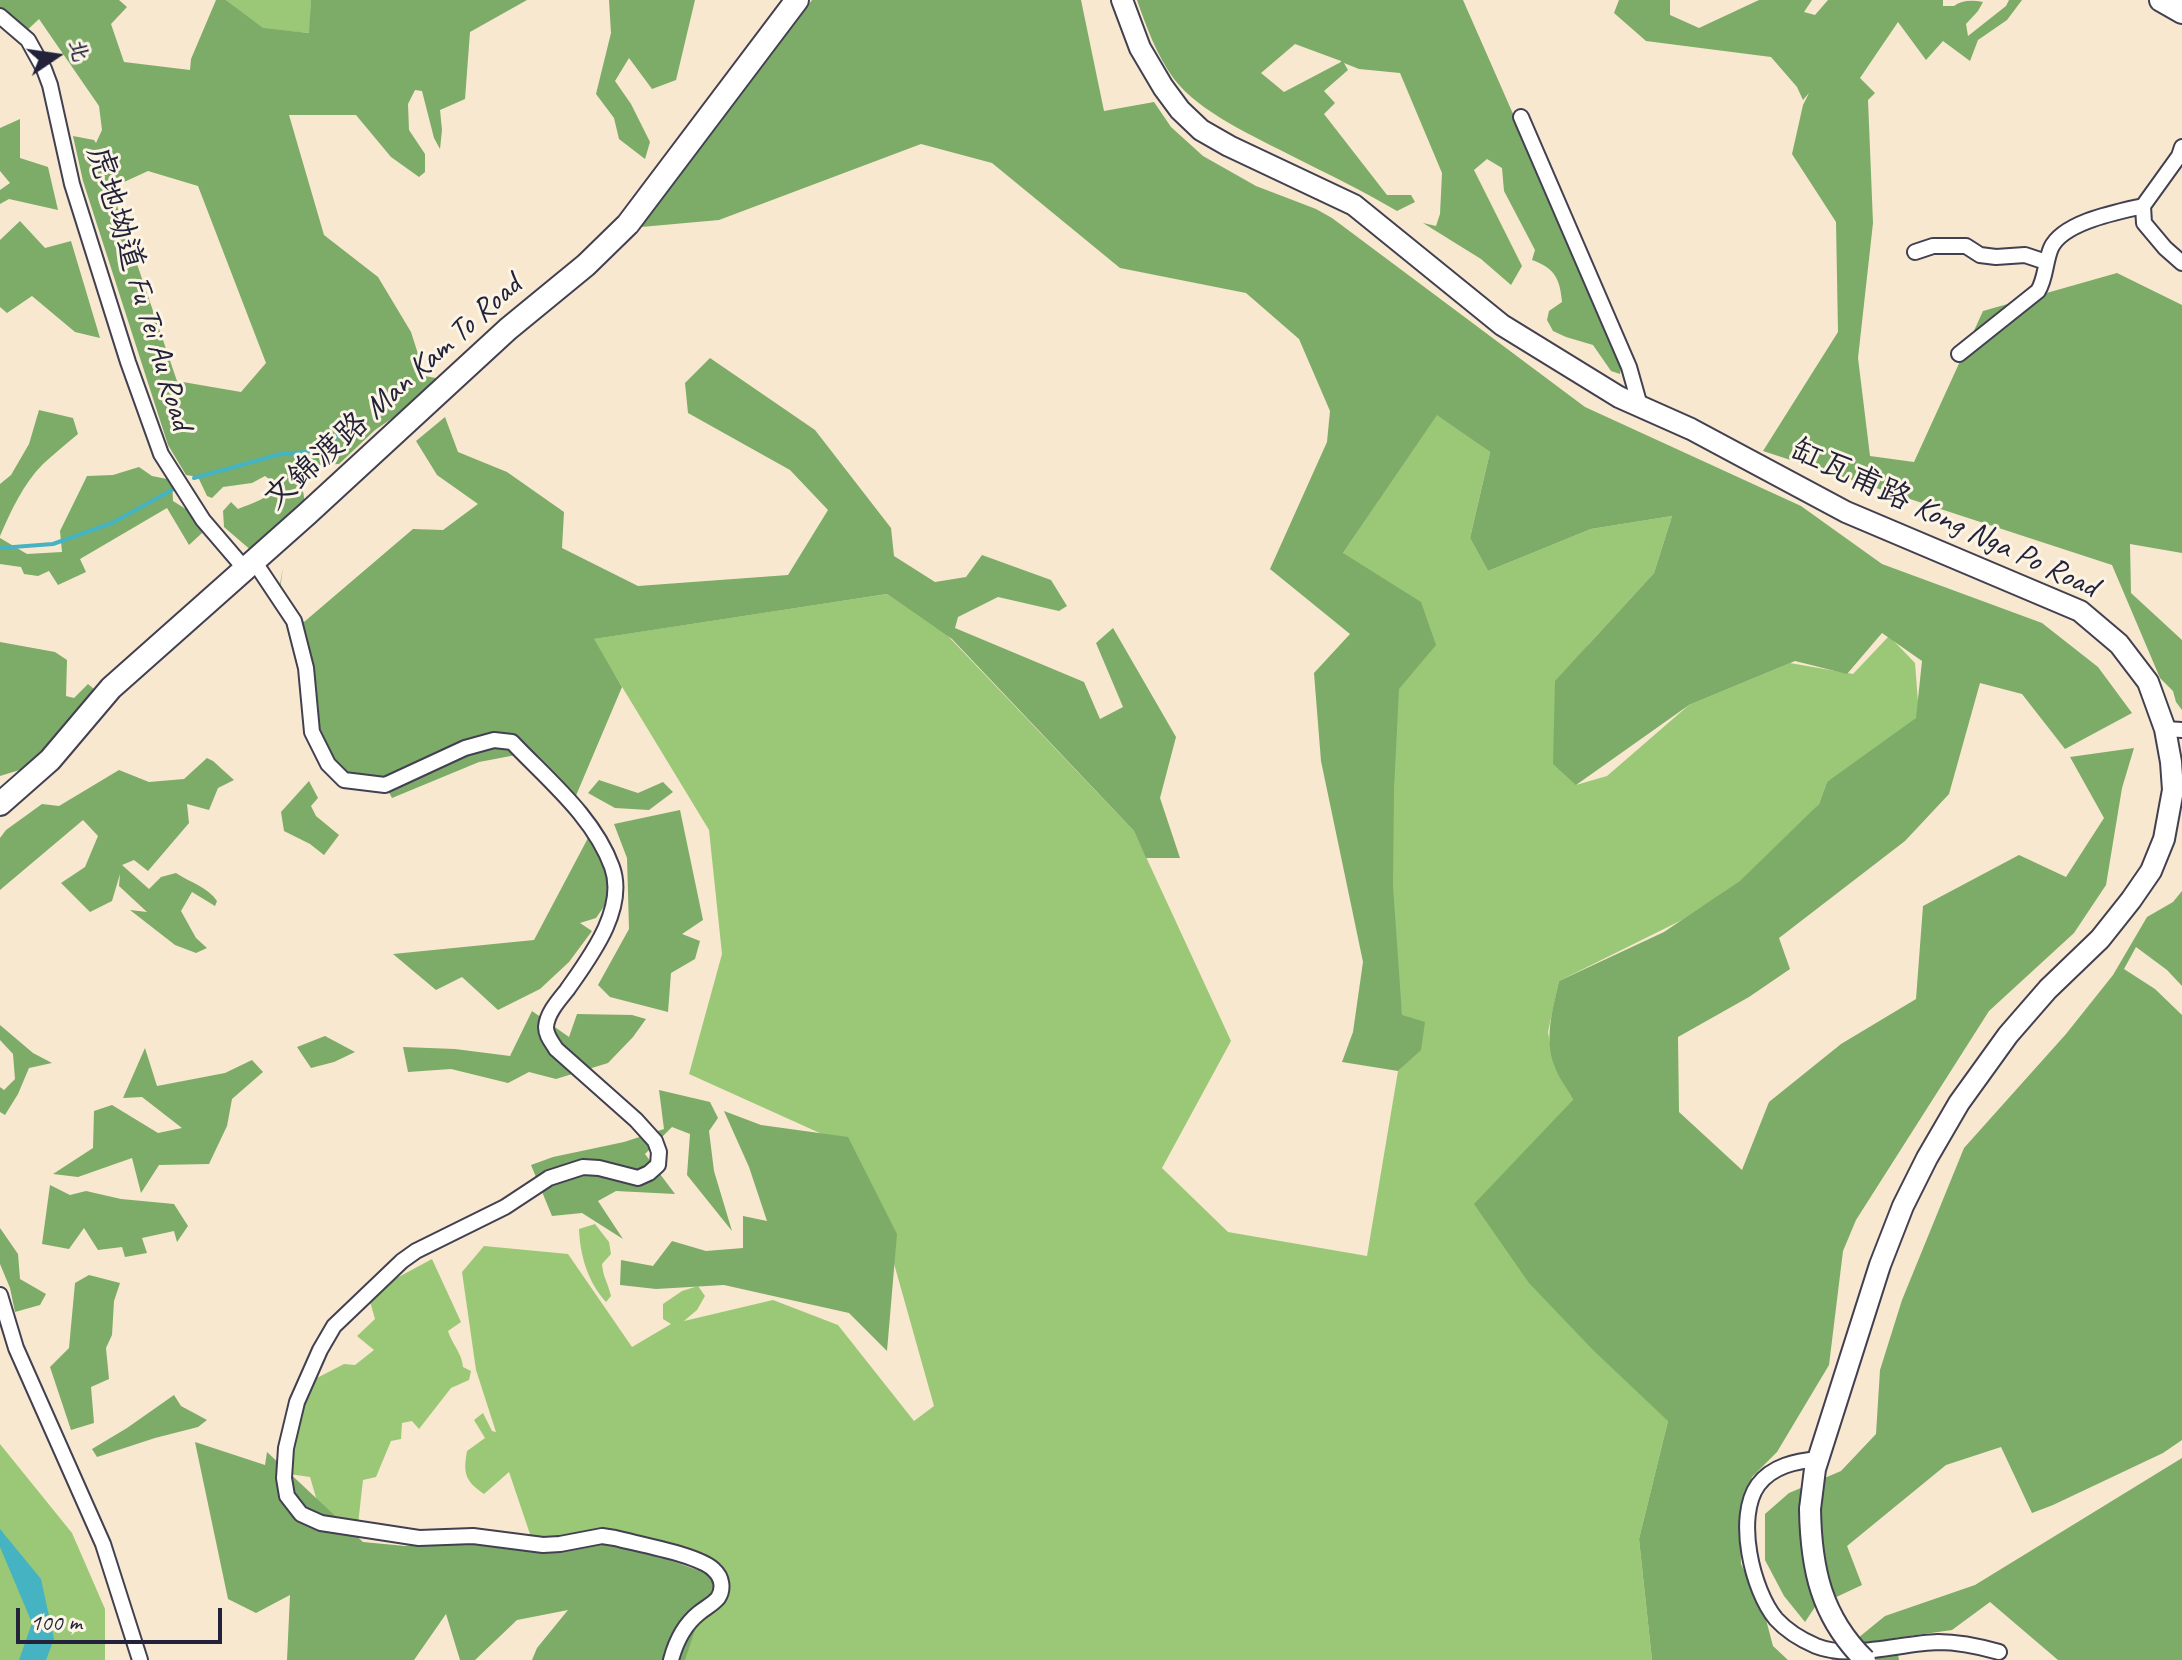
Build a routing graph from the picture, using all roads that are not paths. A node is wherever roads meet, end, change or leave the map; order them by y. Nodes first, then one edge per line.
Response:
1 (797, 0) edge
2 (1122, 0) edge
3 (2161, 0) edge
4 (2182, 12) edge
5 (0, 16) edge
6 (1521, 117) dead end
7 (2182, 147) edge
8 (2143, 206) junction
9 (1915, 252) dead end
10 (2046, 262) junction
11 (2182, 263) edge
12 (1959, 354) dead end
13 (1640, 406) junction
14 (250, 565) junction
15 (2174, 729) edge
16 (0, 804) edge
17 (0, 1295) edge
18 (1818, 1459) junction
19 (1999, 1652) dead end
20 (140, 1660) edge
21 (671, 1660) edge
22 (1865, 1660) edge

1 - 14 main road, 文錦渡路 Man Kam To Road
2 - 13 street, 缸瓦甫路 Kong Nga Po Road
3 - 4 main road
5 - 14 street, 虎地坳道 Fu Tei Au Road
6 - 13 street
7 - 8 street
8 - 10 street
8 - 11 street
9 - 10 street
10 - 12 street
13 - 15 street, 缸瓦甫路 Kong Nga Po Road
14 - 16 main road, 文錦渡路 Man Kam To Road
14 - 21 street, 虎地坳道 Fu Tei Au Road
15 - 18 street, 缸瓦甫路 Kong Nga Po Road
17 - 20 street
18 - 19 street
18 - 22 street, 缸瓦甫路 Kong Nga Po Road, bridge

